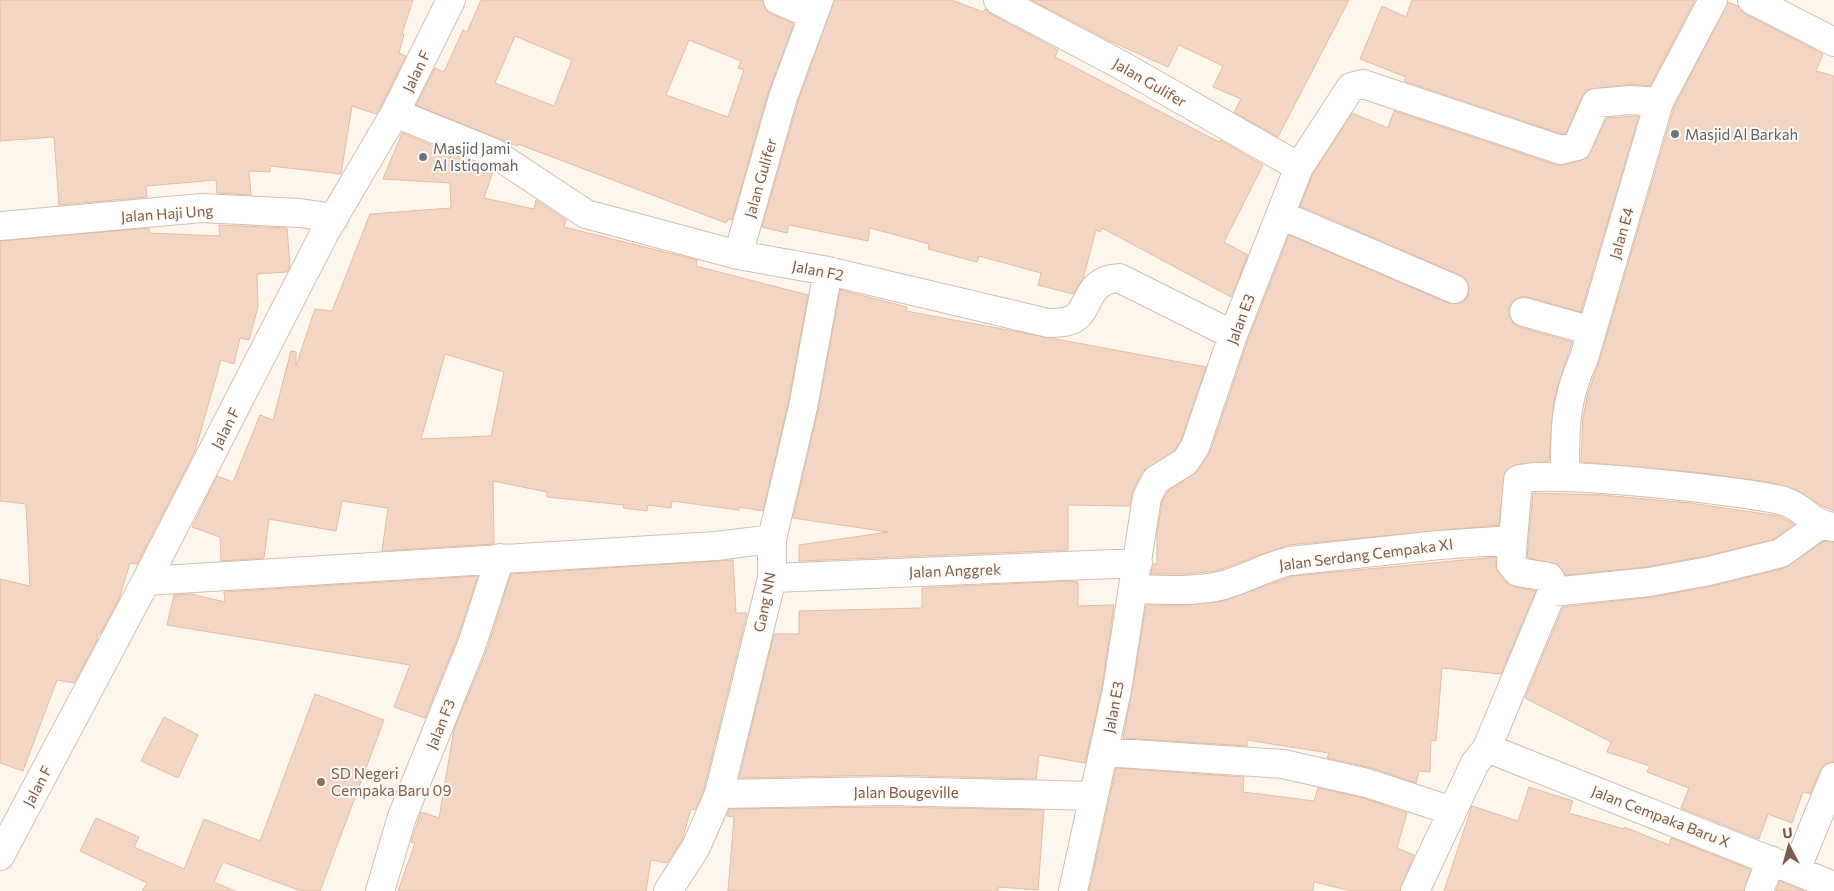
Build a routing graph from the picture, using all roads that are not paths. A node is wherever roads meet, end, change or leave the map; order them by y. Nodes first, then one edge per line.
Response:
1 (451, 0) edge
2 (778, 0) edge
3 (1713, 0) edge
4 (1752, 0) edge
5 (1012, 3) edge
6 (816, 8) edge
7 (1834, 42) edge
8 (1659, 102) junction
9 (396, 112) junction
10 (1299, 167) junction
11 (1280, 215) junction
12 (334, 218) junction
13 (0, 226) edge
14 (738, 256) junction
15 (828, 271) junction
16 (1454, 289) dead end
17 (1524, 312) dead end
18 (1592, 331) junction
19 (1233, 335) junction
20 (1565, 476) junction
21 (1827, 526) edge
22 (772, 539) junction
23 (1513, 540) junction
24 (500, 558) junction
25 (1136, 576) junction
26 (772, 578) junction
27 (146, 582) junction
28 (1552, 592) junction
29 (1487, 748) junction
30 (1104, 752) junction
31 (1834, 777) edge
32 (719, 794) junction
33 (1094, 796) junction
34 (1452, 811) junction
35 (0, 856) edge
36 (1783, 865) junction
37 (1834, 886) edge
38 (380, 891) edge
39 (668, 891) edge
40 (1073, 891) edge
41 (1415, 891) edge
42 (1759, 891) edge

1 - 9 street, Jalan F
2 - 6 street, Jalan Gulifer
3 - 8 street, Jalan E4
4 - 7 street
5 - 10 street, Jalan Gulifer
6 - 14 street, Jalan Gulifer
8 - 10 street, Jalan E3
8 - 18 street, Jalan E4
9 - 12 street, Jalan F
9 - 14 street, Jalan F2
10 - 11 street, Jalan E3
11 - 16 street
11 - 19 street, Jalan E3
12 - 13 street, Jalan Haji Ung
12 - 27 street, Jalan F
14 - 15 street, Jalan F2
15 - 19 street, Jalan F2
15 - 22 street, Gang NN
17 - 18 street
18 - 20 street, Jalan E4
19 - 25 street, Jalan E3
20 - 21 street
20 - 23 street
21 - 28 street
22 - 24 street
22 - 26 street, Gang NN
23 - 25 street, Jalan Serdang Cempaka XI
23 - 28 street
24 - 27 street
24 - 38 street, Jalan F3
25 - 26 street, Jalan Anggrek
25 - 30 street, Jalan E3
26 - 32 street, Gang NN
27 - 35 street, Jalan F
28 - 29 street
29 - 34 street
29 - 36 street, Jalan Cempaka Baru X
30 - 33 street, Jalan E3
30 - 34 street
31 - 36 street
32 - 33 street, Jalan Bougeville
32 - 39 street, Gang NN
33 - 40 street, Jalan E3
34 - 41 street
36 - 37 street, Jalan Cempaka Baru X
36 - 42 street

